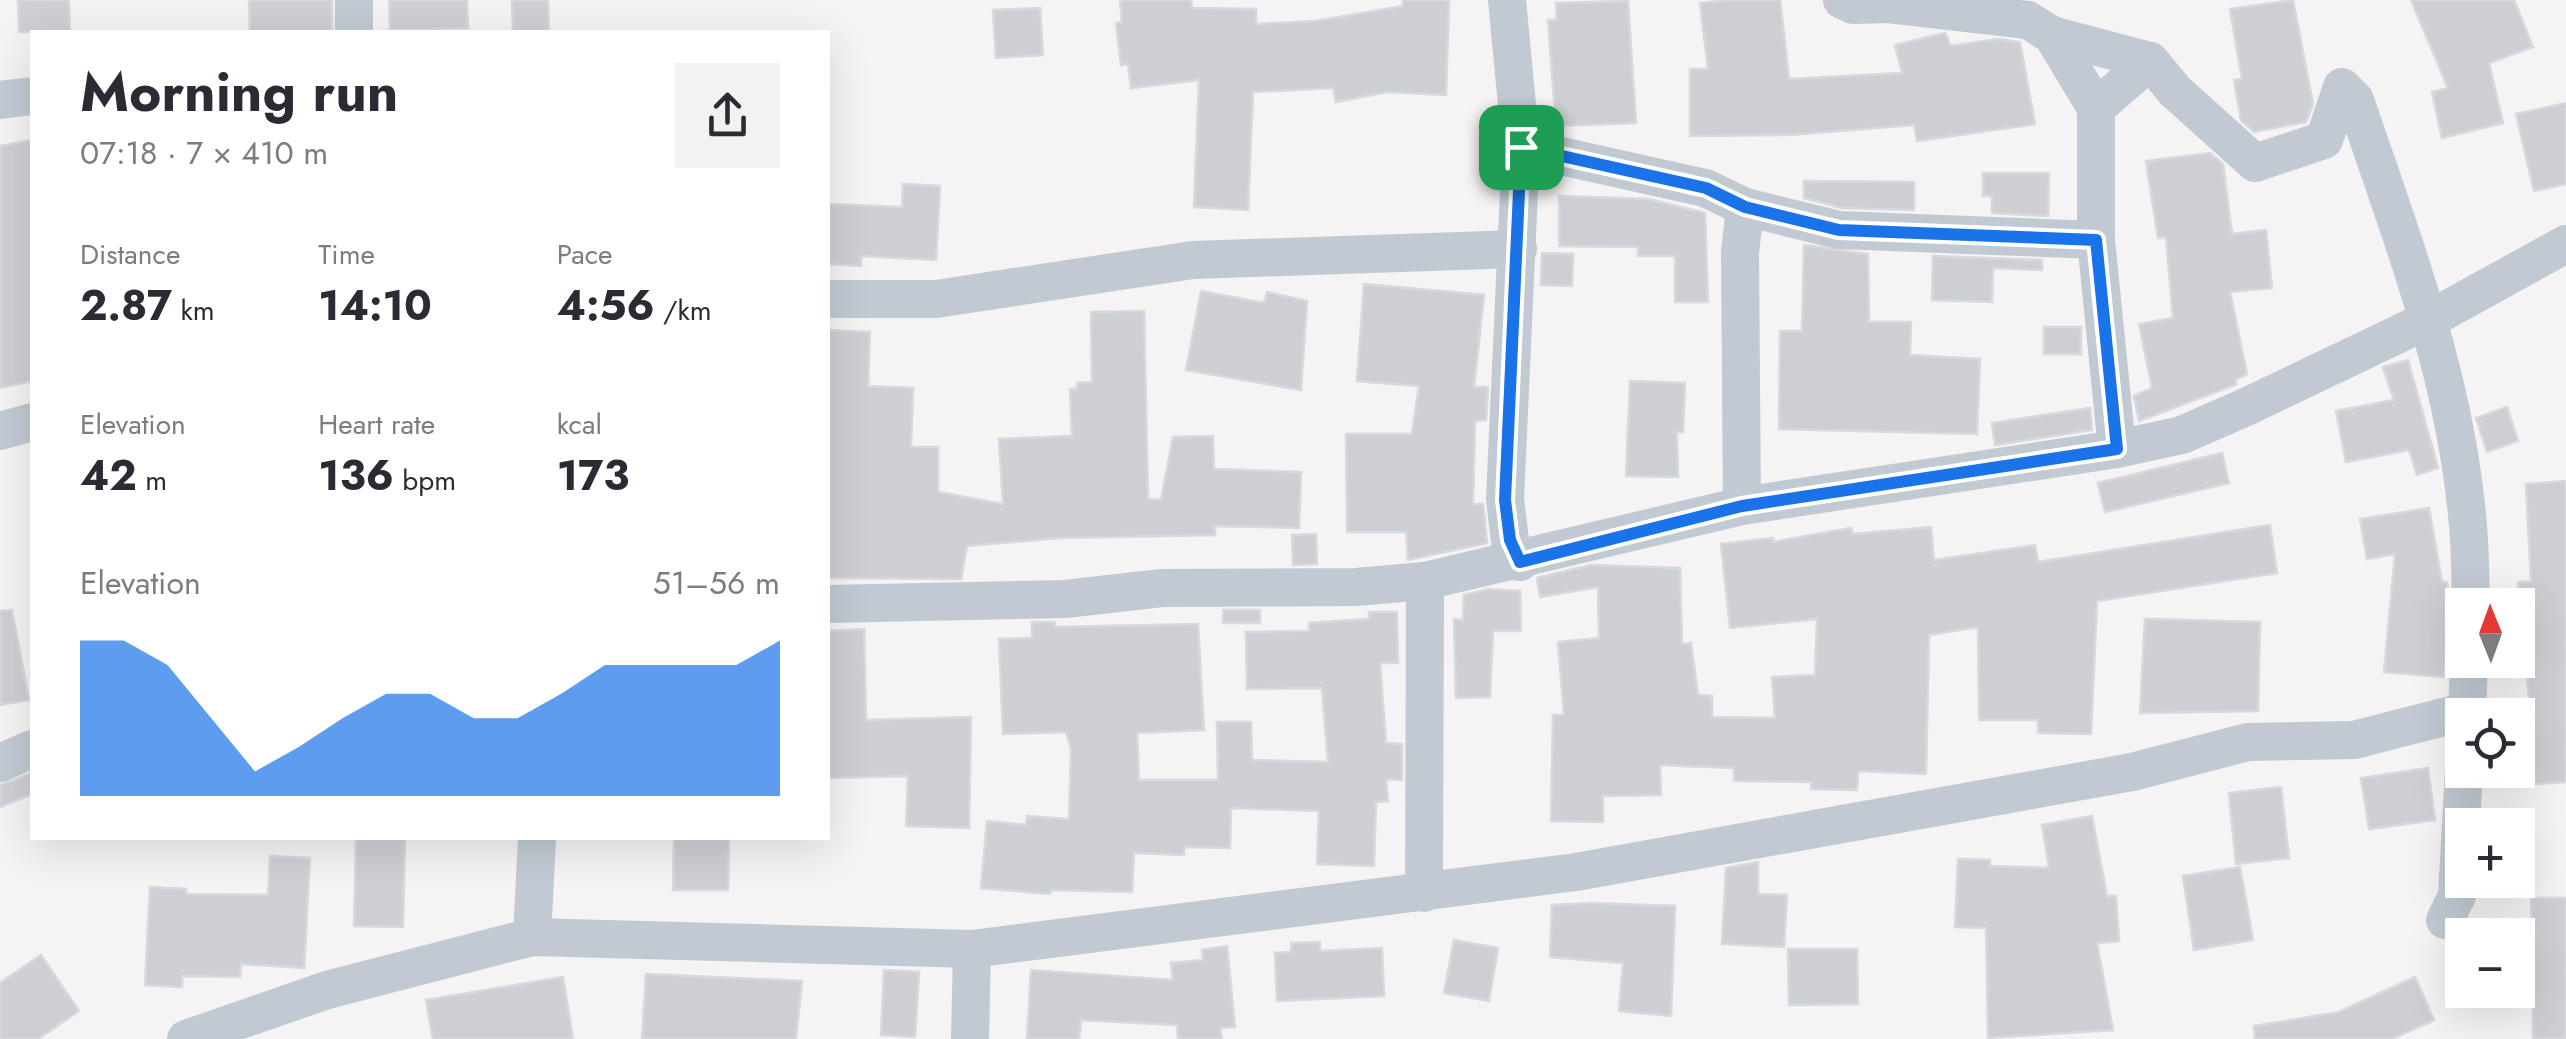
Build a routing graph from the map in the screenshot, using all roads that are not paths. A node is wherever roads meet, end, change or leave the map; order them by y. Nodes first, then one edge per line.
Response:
1 (354, 0) edge
2 (1507, 0) edge
3 (1842, 0) edge
4 (354, 30) edge
5 (2052, 35) junction
6 (2150, 61) junction
7 (30, 96) edge
8 (0, 100) edge
9 (2096, 108) junction
10 (1521, 147) junction
11 (1745, 207) junction
12 (2096, 240) junction
13 (2566, 244) edge
14 (1518, 249) junction
15 (830, 299) edge
16 (2430, 319) junction
17 (30, 423) edge
18 (0, 432) edge
19 (2117, 449) junction
20 (1742, 506) junction
21 (1520, 562) junction
22 (1425, 581) junction
23 (2470, 588) edge
24 (830, 604) edge
25 (2445, 718) edge
26 (30, 750) edge
27 (0, 762) edge
28 (2463, 788) edge
29 (536, 840) edge
30 (1424, 894) junction
31 (2447, 918) edge
32 (532, 937) junction
33 (972, 949) junction
34 (186, 1039) edge
35 (970, 1039) edge

1 - 4 street
2 - 10 street
3 - 5 street
5 - 6 street
5 - 9 street
6 - 9 street
6 - 16 street
7 - 8 street
9 - 12 street
10 - 11 street
10 - 14 street
11 - 12 street
11 - 20 street
12 - 19 street
13 - 16 street
14 - 15 street
14 - 21 street
16 - 19 street
16 - 23 street
17 - 18 street
19 - 20 street
20 - 21 street
21 - 22 street
22 - 24 street
22 - 30 street
25 - 30 street
26 - 27 street
28 - 31 street
29 - 32 street
30 - 33 street
32 - 33 street
32 - 34 street
33 - 35 street

